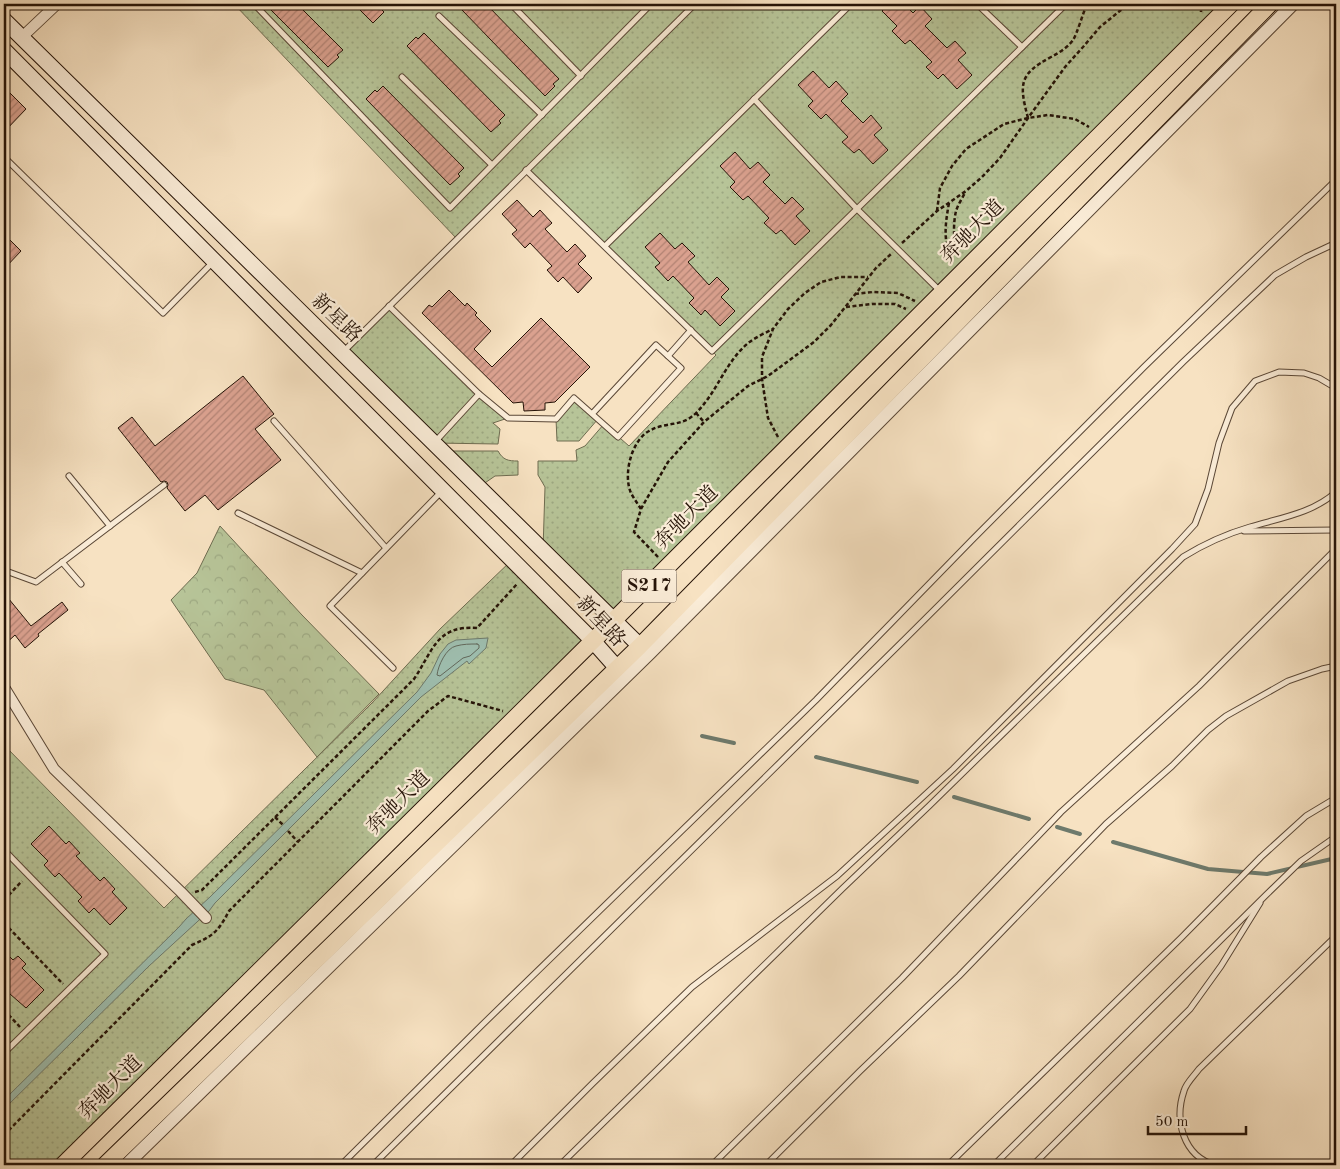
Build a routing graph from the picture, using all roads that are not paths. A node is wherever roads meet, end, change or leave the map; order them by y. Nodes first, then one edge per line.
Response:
1 (57, 4) edge
2 (254, 4) edge
3 (264, 4) edge
4 (511, 4) edge
5 (651, 4) edge
6 (695, 4) edge
7 (851, 4) edge
8 (977, 4) edge
9 (1066, 4) edge
10 (1231, 4) edge
11 (1270, 4) edge
12 (1293, 4) edge
13 (259, 9) junction
14 (440, 16) dead end
15 (4, 20) edge
16 (21, 38) junction
17 (1022, 47) junction
18 (4, 50) edge
19 (581, 76) junction
20 (402, 77) dead end
21 (754, 100) junction
22 (542, 115) junction
23 (4, 157) edge
24 (492, 165) junction
25 (526, 170) junction
26 (1335, 183) edge
27 (857, 209) junction
28 (1336, 243) edge
29 (605, 246) junction
30 (214, 261) junction
31 (942, 293) junction
32 (389, 306) junction
33 (691, 330) junction
34 (342, 353) junction
35 (668, 356) junction
36 (1336, 388) edge
37 (480, 394) junction
38 (592, 414) junction
39 (274, 421) dead end
40 (434, 443) junction
41 (69, 476) dead end
42 (164, 485) dead end
43 (443, 490) junction
44 (1336, 492) edge
45 (238, 513) dead end
46 (110, 526) junction
47 (1336, 530) edge
48 (1239, 531) junction
49 (386, 548) junction
50 (1336, 549) edge
51 (62, 562) junction
52 (4, 572) edge
53 (362, 573) junction
54 (80, 584) dead end
55 (614, 620) junction
56 (593, 641) junction
57 (640, 646) junction
58 (1336, 666) edge
59 (393, 668) dead end
60 (617, 668) junction
61 (609, 685) junction
62 (4, 687) edge
63 (1336, 798) edge
64 (1336, 838) edge
65 (4, 850) edge
66 (1266, 894) junction
67 (206, 918) dead end
68 (1336, 936) edge
69 (4, 1053) edge
70 (63, 1165) edge
71 (105, 1165) edge
72 (126, 1165) edge
73 (341, 1165) edge
74 (373, 1165) edge
75 (511, 1165) edge
76 (560, 1165) edge
77 (712, 1165) edge
78 (766, 1165) edge
79 (948, 1165) edge
80 (994, 1165) edge
81 (1033, 1165) edge
82 (1215, 1165) edge

1 - 16 street
2 - 13 lane
3 - 13 lane
4 - 19 lane
5 - 19 lane
6 - 25 lane
7 - 21 lane
8 - 17 lane
9 - 17 lane
10 - 31 main road, 奔驰大道 / S217
11 - 57 main road, S217
12 - 61 street
13 - 24 lane
14 - 22 lane
15 - 16 main road, 新星路
16 - 34 main road, 新星路
17 - 27 lane
18 - 30 main road, 新星路
19 - 22 lane
20 - 24 lane
21 - 27 lane
21 - 29 lane
22 - 24 lane
23 - 30 lane
25 - 29 lane
25 - 32 lane
26 - 73 lane
27 - 31 lane
27 - 33 lane
28 - 74 lane
29 - 33 lane
30 - 43 main road, 新星路
31 - 55 main road, 奔驰大道 / S217
32 - 34 lane
32 - 37 lane
33 - 35 lane
34 - 40 main road, 新星路
35 - 38 lane
35 - 38 lane
36 - 75 lane
37 - 38 lane
37 - 40 lane
39 - 49 lane
40 - 55 main road, 新星路
41 - 46 lane
42 - 46 lane
43 - 49 lane
43 - 56 main road, 新星路
44 - 48 lane
45 - 53 lane
46 - 51 lane
47 - 48 lane
48 - 76 lane
49 - 53 lane
50 - 77 lane
51 - 52 lane
51 - 54 lane
53 - 59 lane
55 - 56 main road, 奔驰大道 / S217
55 - 57 main road, 新星路
56 - 60 main road, 新星路
56 - 70 main road, 奔驰大道 / S217
57 - 60 main road, S217
58 - 78 lane
60 - 61 main road, S217
61 - 71 main road, S217
61 - 72 street
62 - 67 street
63 - 79 lane
64 - 66 lane
65 - 69 lane
66 - 80 lane
66 - 81 lane
68 - 82 lane

